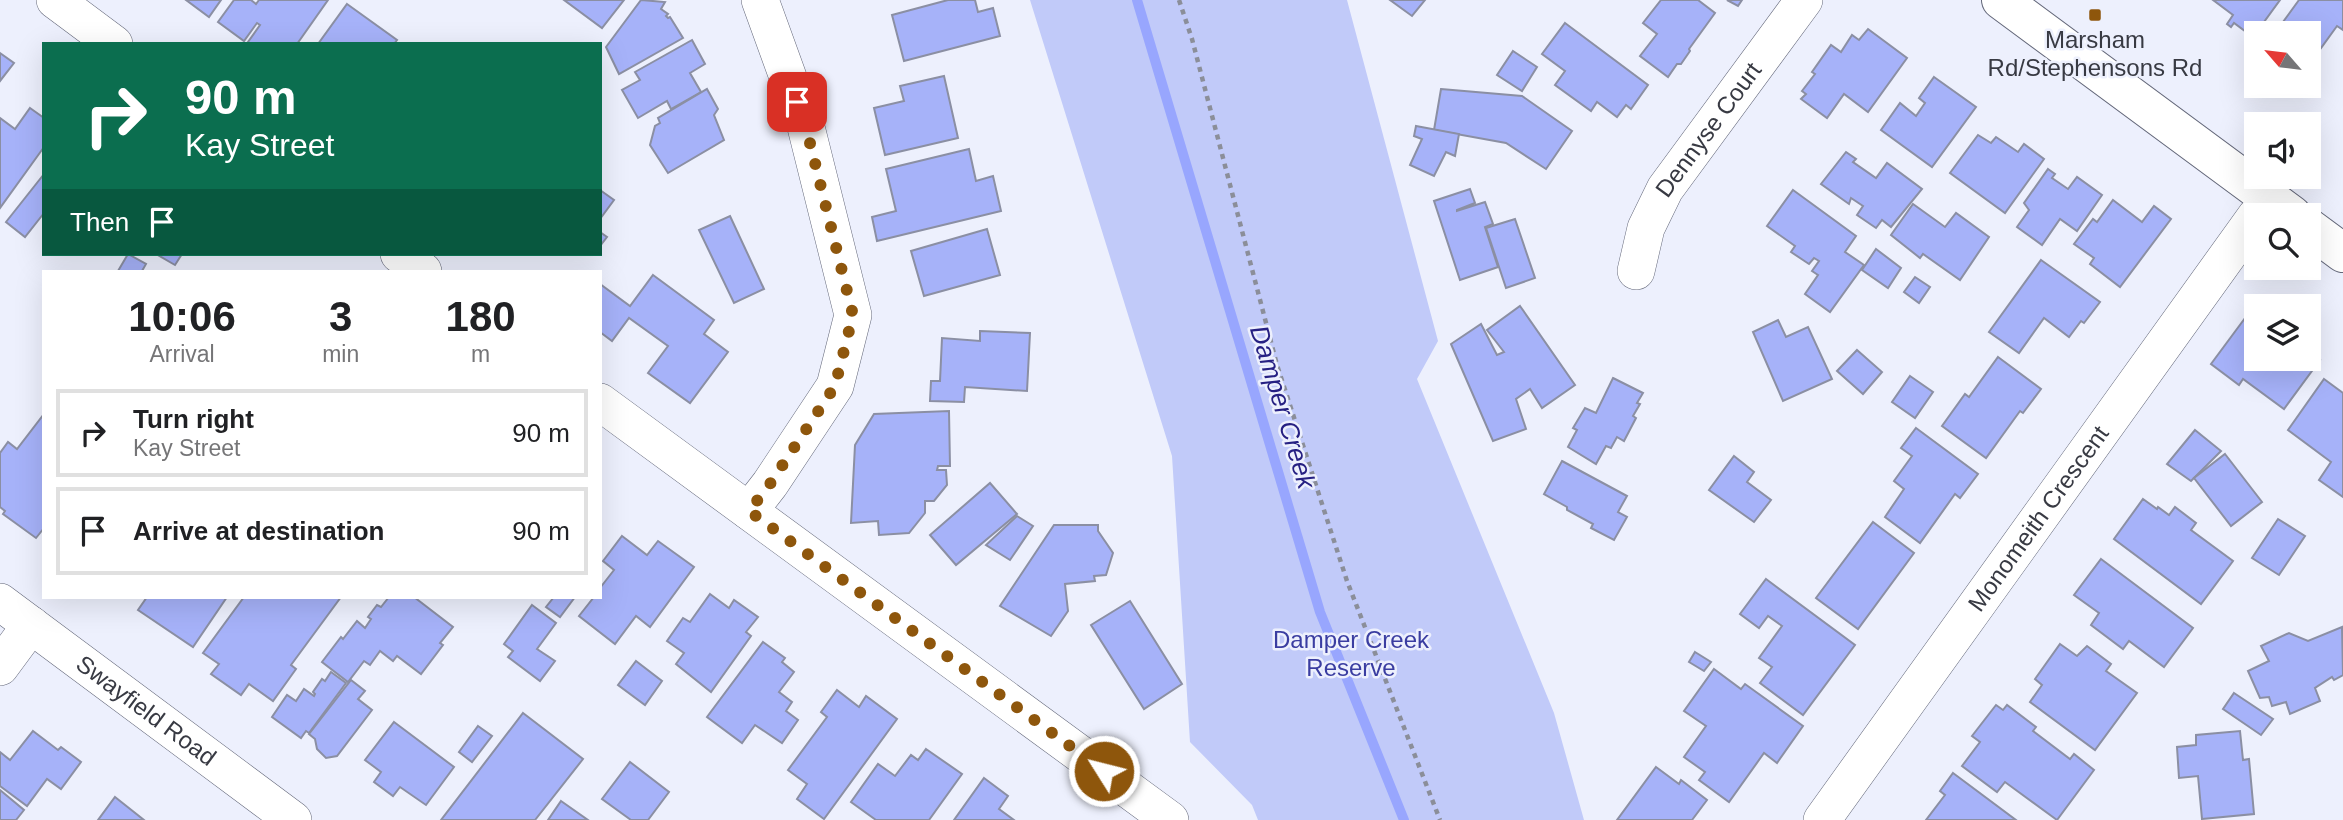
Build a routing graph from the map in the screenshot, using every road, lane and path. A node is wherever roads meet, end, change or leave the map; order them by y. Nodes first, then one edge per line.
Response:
1 (55, 0) edge
2 (760, 0) edge
3 (1179, 0) edge
4 (1804, 0) edge
5 (2001, 0) edge
6 (111, 42) edge
7 (2258, 203) edge
8 (2321, 237) edge
9 (2244, 244) edge
10 (2343, 253) edge
11 (402, 256) edge
12 (422, 270) edge
13 (1636, 271) dead end
14 (602, 403) edge
15 (749, 511) junction
16 (0, 602) edge
17 (31, 625) junction
18 (0, 667) edge
19 (293, 820) edge
20 (1170, 820) edge
21 (1440, 820) edge
22 (1822, 820) edge

1 - 6 street
2 - 15 street
3 - 21 path
4 - 13 street, Dennyse Court
5 - 7 main road
8 - 10 main road
9 - 22 street, Monomeith Crescent
11 - 12 street
14 - 15 street
15 - 20 street
16 - 17 street, Swayfield Road
17 - 18 street
17 - 19 street, Swayfield Road

